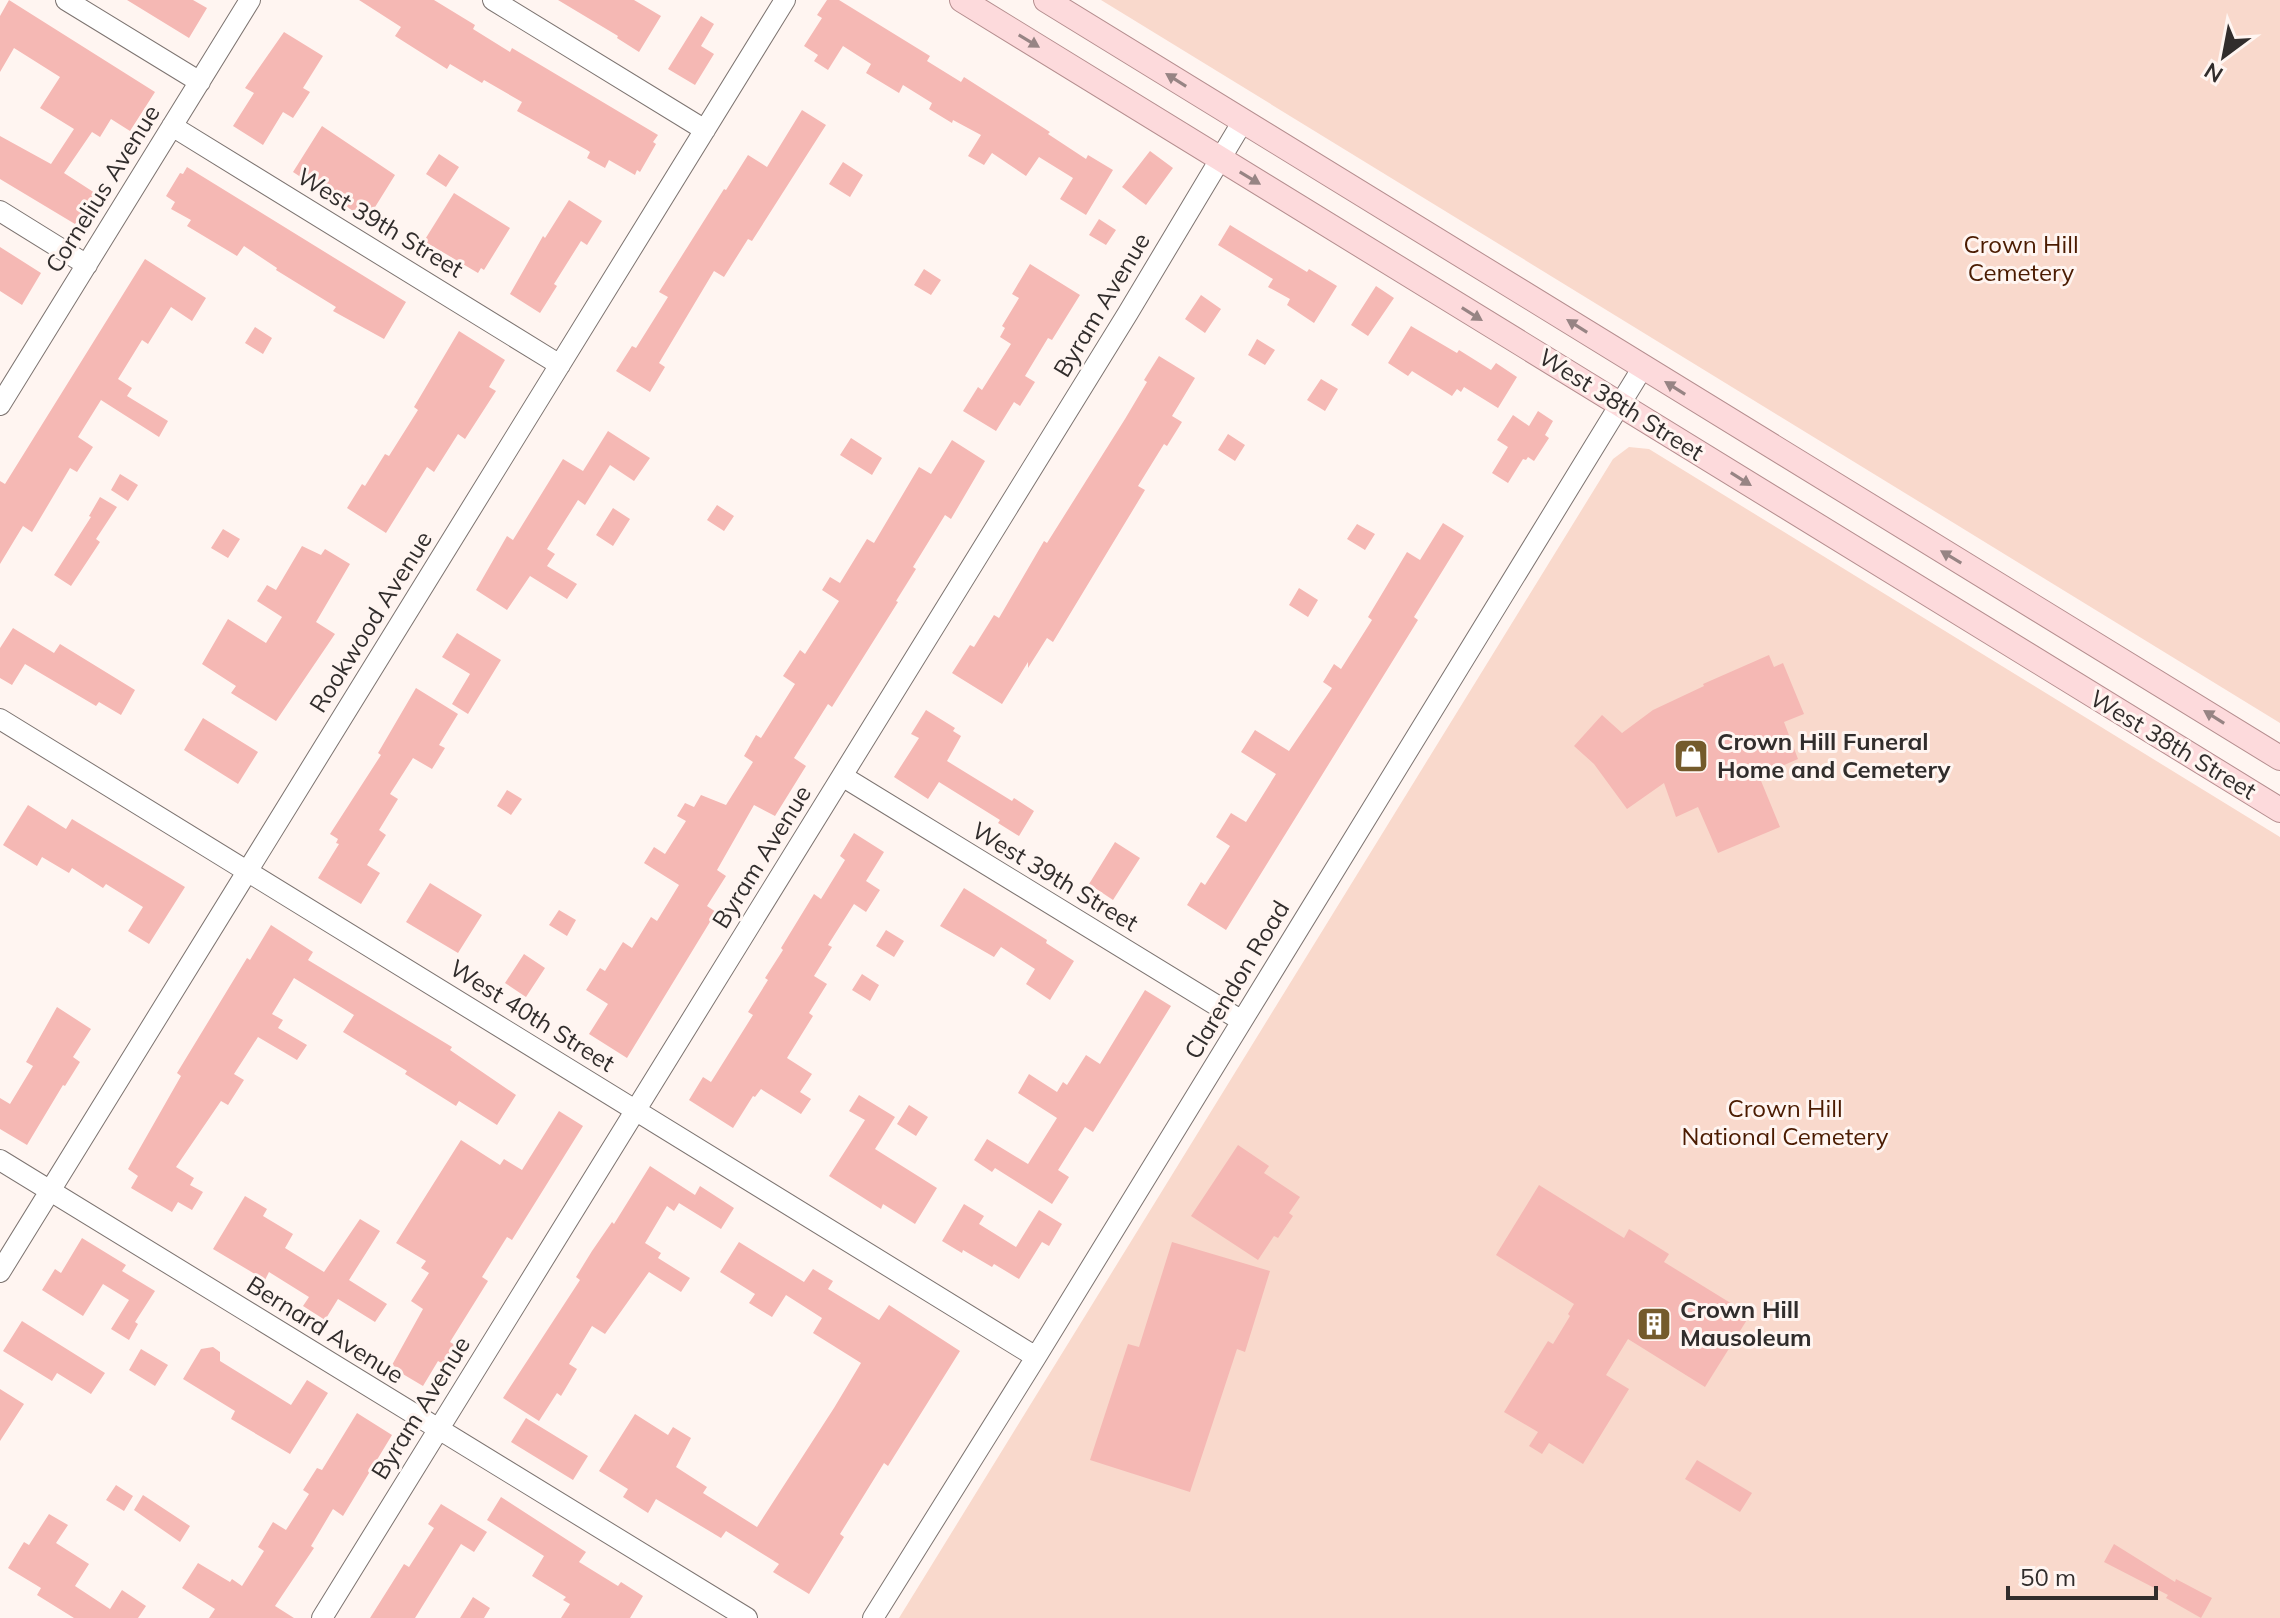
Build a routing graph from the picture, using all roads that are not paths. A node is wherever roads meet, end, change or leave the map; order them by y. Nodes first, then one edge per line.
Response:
1 (66, 0) edge
2 (250, 0) edge
3 (493, 0) edge
4 (785, 0) edge
5 (962, 0) edge
6 (1046, 0) edge
7 (200, 82) junction
8 (1243, 121) junction
9 (172, 126) junction
10 (705, 130) junction
11 (1220, 160) junction
12 (0, 211) edge
13 (87, 265) junction
14 (560, 365) junction
15 (1643, 367) junction
16 (0, 405) edge
17 (1620, 405) junction
18 (0, 719) edge
19 (2280, 758) edge
20 (842, 776) junction
21 (2280, 810) edge
22 (247, 871) junction
23 (1242, 1021) junction
24 (635, 1110) junction
25 (0, 1160) edge
26 (50, 1191) junction
27 (0, 1272) edge
28 (1036, 1357) junction
29 (438, 1430) junction
30 (322, 1618) edge
31 (747, 1618) edge
32 (873, 1618) edge

1 - 7 street
2 - 7 street, Cornelius Avenue
3 - 10 street
4 - 10 street, Rookwood Avenue
5 -> 11 main road, West 38th Street
8 -> 6 main road, West 38th Street
7 - 9 street, Cornelius Avenue
8 - 11 street, Byram Avenue
15 -> 8 main road, West 38th Street
9 - 13 street, Cornelius Avenue
9 - 14 street, West 39th Street
10 - 14 street, Rookwood Avenue
11 -> 17 main road, West 38th Street
11 - 20 street, Byram Avenue
12 - 13 street
13 - 16 street, Cornelius Avenue
14 - 22 street, Rookwood Avenue
15 - 17 street, Clarendon Road
19 -> 15 main road, West 38th Street
17 -> 21 main road, West 38th Street
17 - 23 street, Clarendon Road
18 - 22 street, West 40th Street
20 - 23 street, West 39th Street
20 - 24 street, Byram Avenue
22 - 24 street, West 40th Street
22 - 26 street, Rookwood Avenue
23 - 28 street, Clarendon Road
24 - 28 street, West 40th Street
24 - 29 street, Byram Avenue
25 - 26 street, Bernard Avenue
26 - 27 street, Rookwood Avenue
26 - 29 street, Bernard Avenue
28 - 32 street, Clarendon Road
29 - 30 street, Byram Avenue
29 - 31 street, Bernard Avenue

